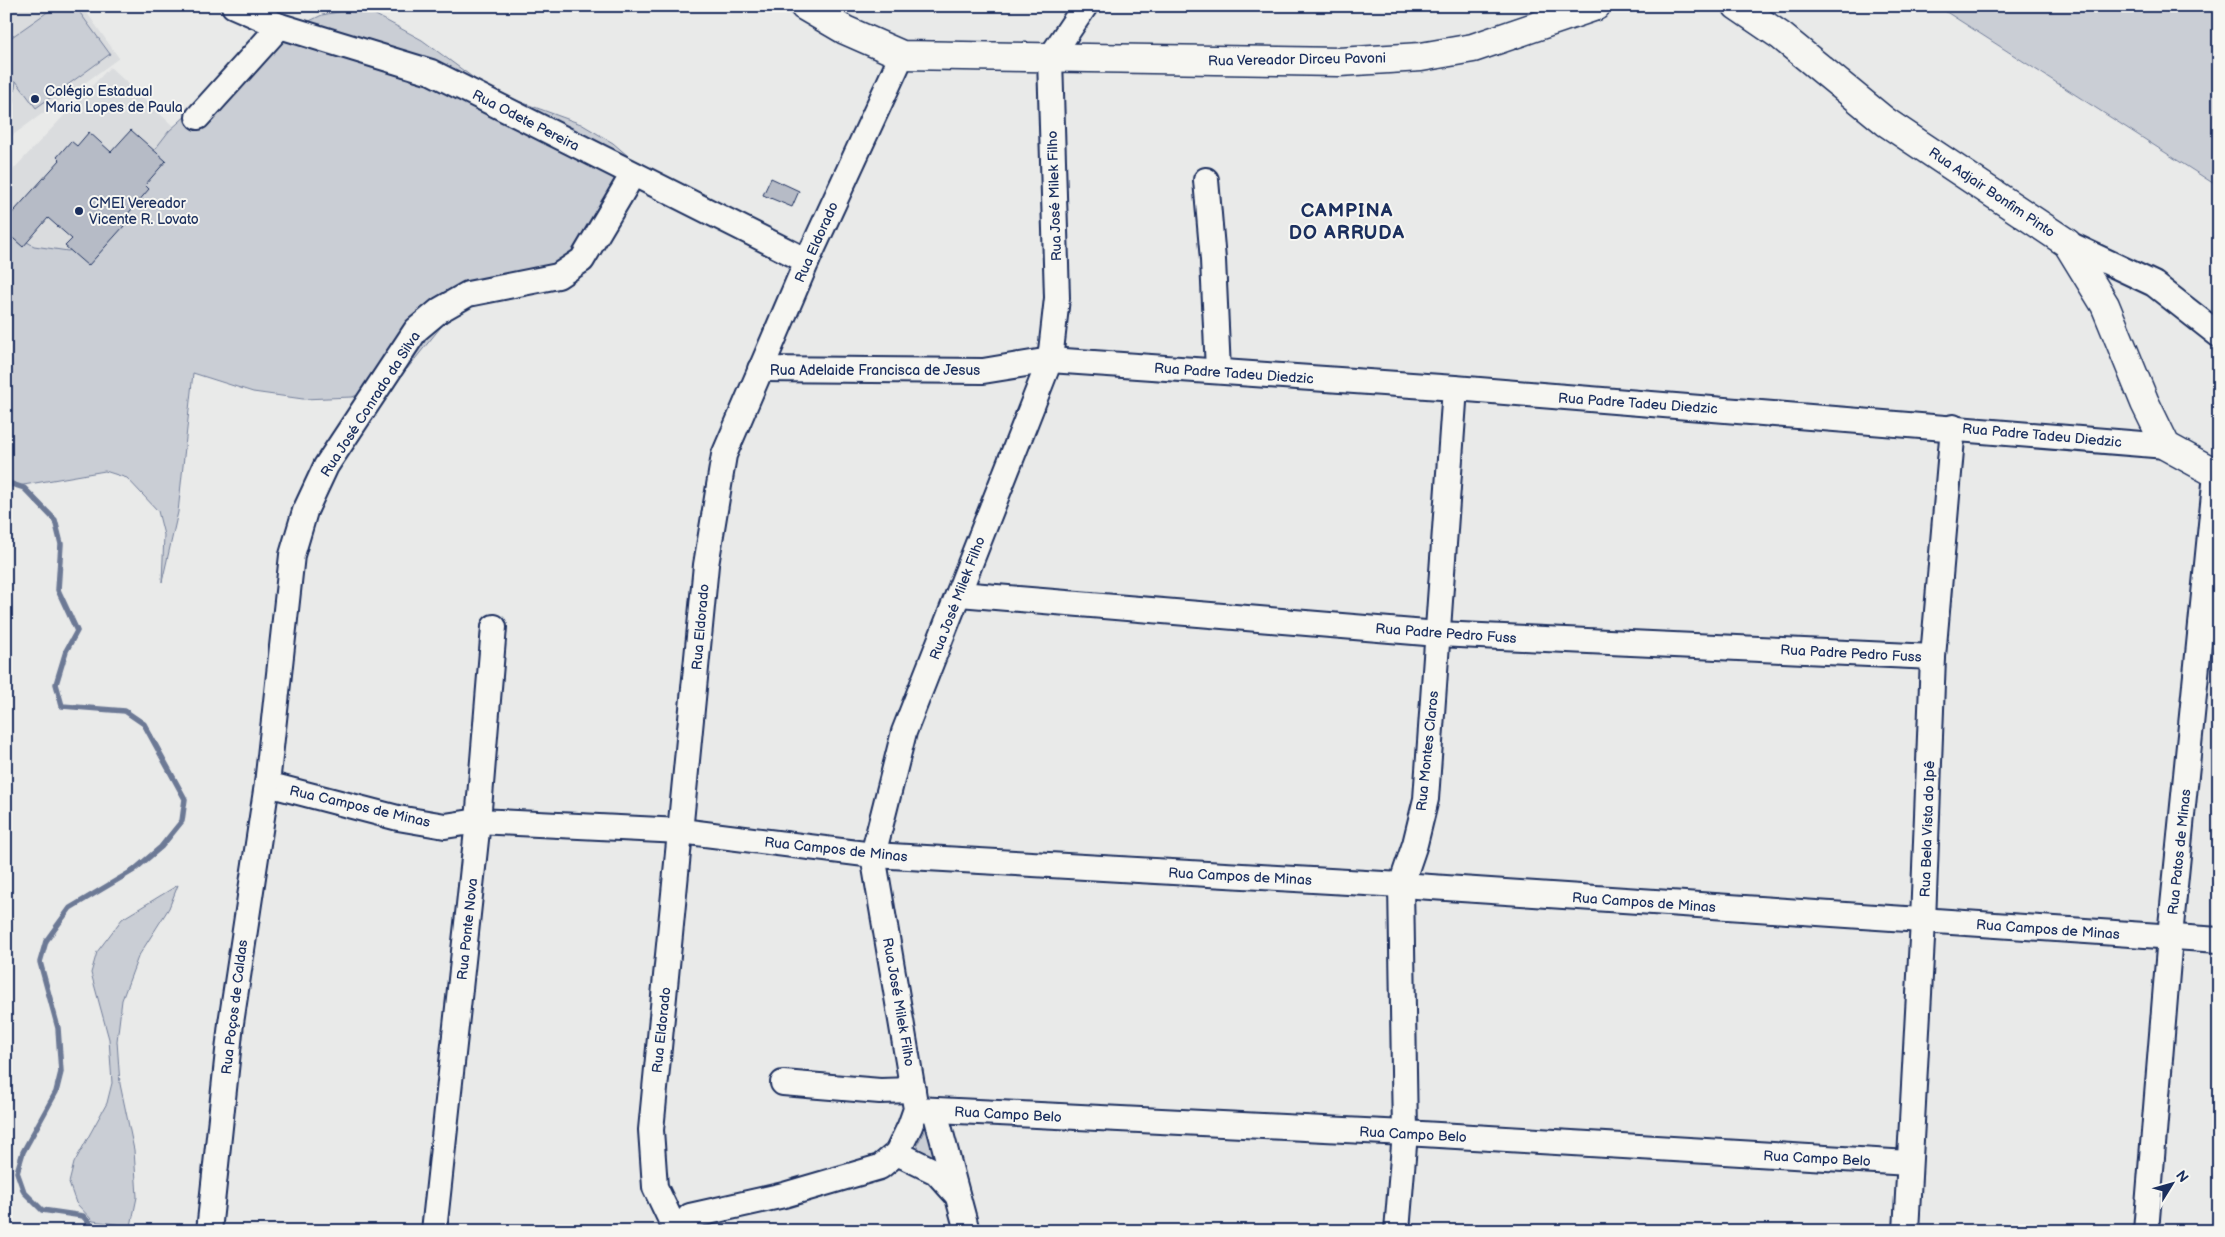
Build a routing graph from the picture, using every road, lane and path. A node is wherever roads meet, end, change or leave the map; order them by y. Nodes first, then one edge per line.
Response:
1 (234, 6) edge
2 (804, 6) edge
3 (1085, 6) edge
4 (1596, 6) edge
5 (1737, 6) edge
6 (280, 26) junction
7 (902, 55) junction
8 (1050, 58) junction
9 (198, 117) dead end
10 (633, 174) junction
11 (1206, 180) dead end
12 (2067, 243) junction
13 (807, 261) junction
14 (2219, 335) edge
15 (1050, 360) junction
16 (760, 369) junction
17 (1218, 372) junction
18 (1455, 388) junction
19 (1953, 427) junction
20 (2166, 446) junction
21 (2217, 475) edge
22 (960, 594) junction
23 (494, 627) dead end
24 (1438, 634) junction
25 (1934, 657) junction
26 (267, 784) junction
27 (478, 821) junction
28 (681, 831) junction
29 (873, 855) junction
30 (1401, 885) junction
31 (1923, 921) junction
32 (2170, 936) junction
33 (2219, 940) edge
34 (783, 1083) dead end
35 (921, 1103) junction
36 (1405, 1133) junction
37 (897, 1153) junction
38 (1909, 1163) junction
39 (957, 1194) junction
40 (209, 1231) edge
41 (434, 1231) edge
42 (676, 1231) edge
43 (967, 1231) edge
44 (1397, 1231) edge
45 (1906, 1231) edge
46 (2146, 1231) edge

1 - 6 street, Rua Odete Pereira
2 - 7 main road
3 - 8 street
4 - 8 main road, Rua Vereador Dirceu Pavoni
5 - 12 main road, Rua Adjair Bonfim Pinto
6 - 9 street
6 - 10 street, Rua Odete Pereira
7 - 8 main road
7 - 13 street, Rua Eldorado
8 - 15 street, Rua José Milek Filho
10 - 13 street, Rua Odete Pereira
10 - 26 street, Rua José Conrado da Silva
11 - 17 street
12 - 14 street
12 - 20 main road, Rua Adjair Bonfim Pinto
13 - 16 street, Rua Eldorado
15 - 16 street, Rua Adelaide Francisca de Jesus
15 - 17 street, Rua Padre Tadeu Diedzic
15 - 22 street, Rua José Milek Filho
16 - 28 street, Rua Eldorado
17 - 18 street, Rua Padre Tadeu Diedzic
18 - 19 street, Rua Padre Tadeu Diedzic
18 - 24 street, Rua Montes Claros
19 - 20 street, Rua Padre Tadeu Diedzic
19 - 25 street, Rua Bela Vista do Ipê
20 - 21 main road, Rua Padre Tadeu Diedzic
21 - 32 street, Rua Patos de Minas
22 - 24 street, Rua Padre Pedro Fuss
22 - 29 street, Rua José Milek Filho
23 - 27 street, Rua Ponte Nova
24 - 25 street, Rua Padre Pedro Fuss
24 - 30 street, Rua Montes Claros
25 - 31 street, Rua Bela Vista do Ipê
26 - 27 street, Rua Campos de Minas
26 - 40 street, Rua Poços de Caldas
27 - 28 street, Rua Campos de Minas
27 - 41 street, Rua Ponte Nova
28 - 29 street, Rua Campos de Minas
28 - 42 street, Rua Eldorado
29 - 30 street, Rua Campos de Minas
29 - 35 street, Rua José Milek Filho
30 - 31 street, Rua Campos de Minas
30 - 36 street, Rua Montes Claros
31 - 32 street, Rua Campos de Minas
31 - 38 street, Rua Bela Vista do Ipê
32 - 33 street, Rua Campos de Minas
32 - 46 street, Rua Patos de Minas
34 - 35 street, Rua Campo Belo
35 - 36 street, Rua Campo Belo
35 - 37 street
35 - 39 street, Rua José Milek Filho
36 - 38 street, Rua Campo Belo
36 - 44 street, Rua Montes Claros
37 - 39 street
37 - 42 street
38 - 45 street, Rua Bela Vista do Ipê
39 - 43 street, Rua José Milek Filho

